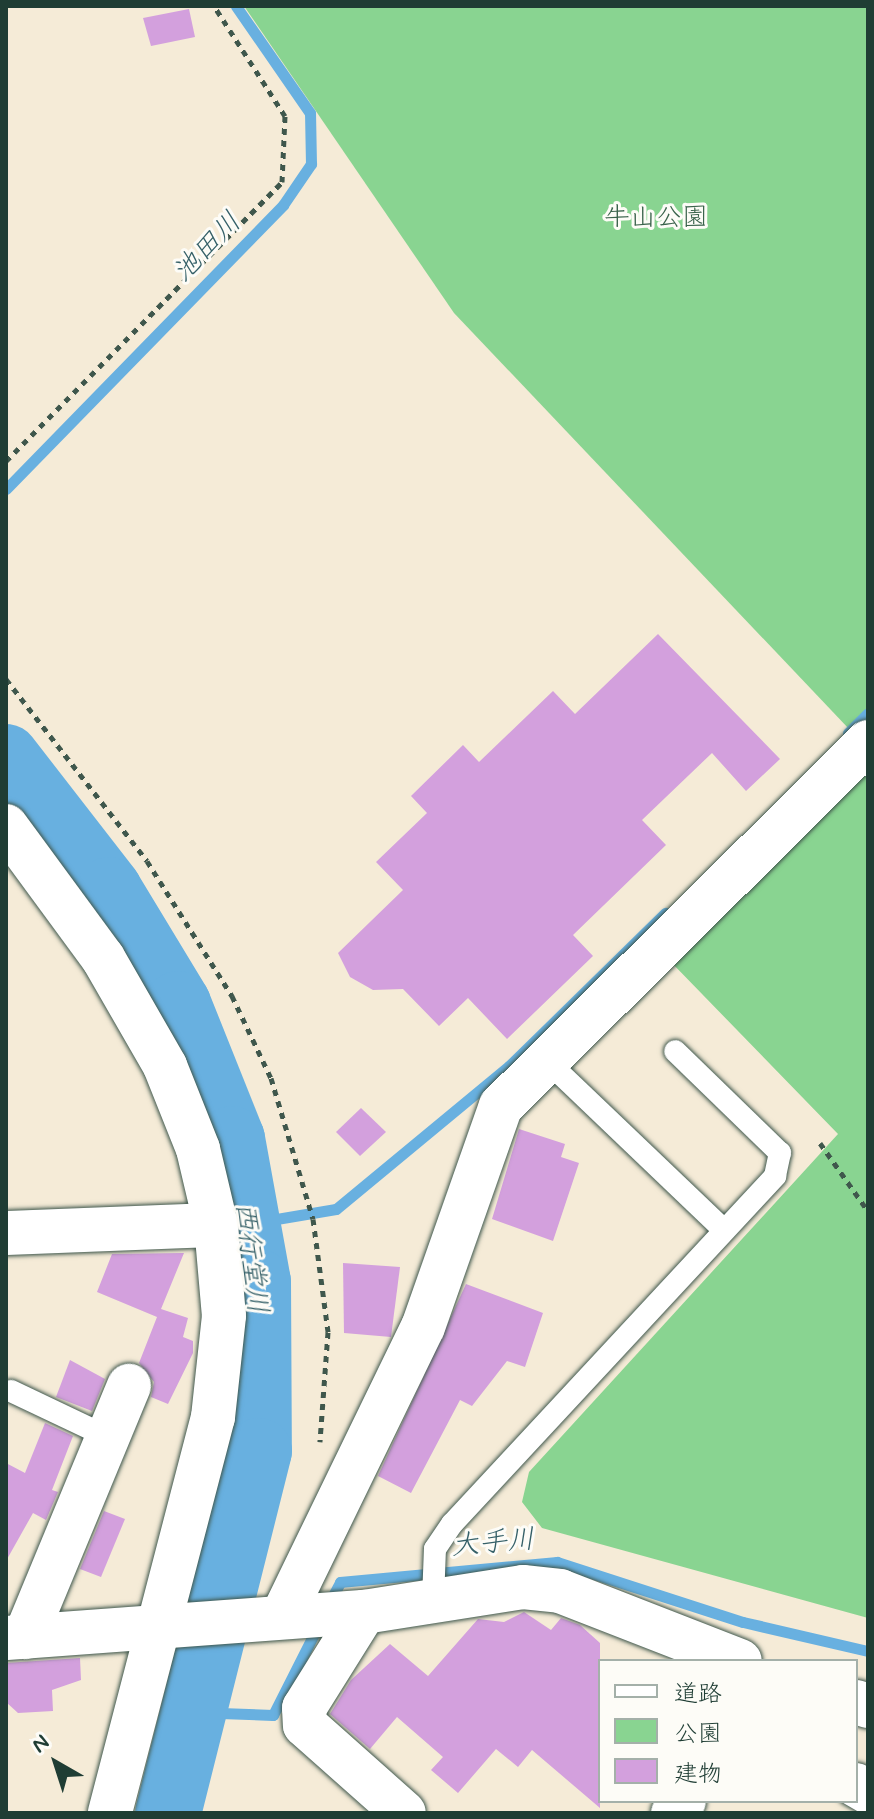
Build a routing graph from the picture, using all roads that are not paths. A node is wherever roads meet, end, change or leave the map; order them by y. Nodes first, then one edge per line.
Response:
1 (868, 742) edge
2 (6, 826) edge
3 (675, 1051) dead end
4 (548, 1062) junction
5 (216, 1225) junction
6 (723, 1229) junction
7 (6, 1233) edge
8 (129, 1386) dead end
9 (11, 1391) dead end
10 (108, 1437) junction
11 (433, 1600) junction
12 (364, 1612) junction
13 (282, 1617) junction
14 (158, 1629) junction
15 (15, 1637) edge
16 (724, 1658) edge
17 (110, 1813) edge
18 (404, 1813) edge

1 - 4 street
2 - 5 street
3 - 6 lane
4 - 6 lane
4 - 13 street
5 - 7 street
5 - 14 street
6 - 11 lane
8 - 10 street
9 - 10 lane
10 - 15 street
11 - 12 street
11 - 16 street
12 - 13 street
12 - 18 street
13 - 14 street
14 - 15 street
14 - 17 street

